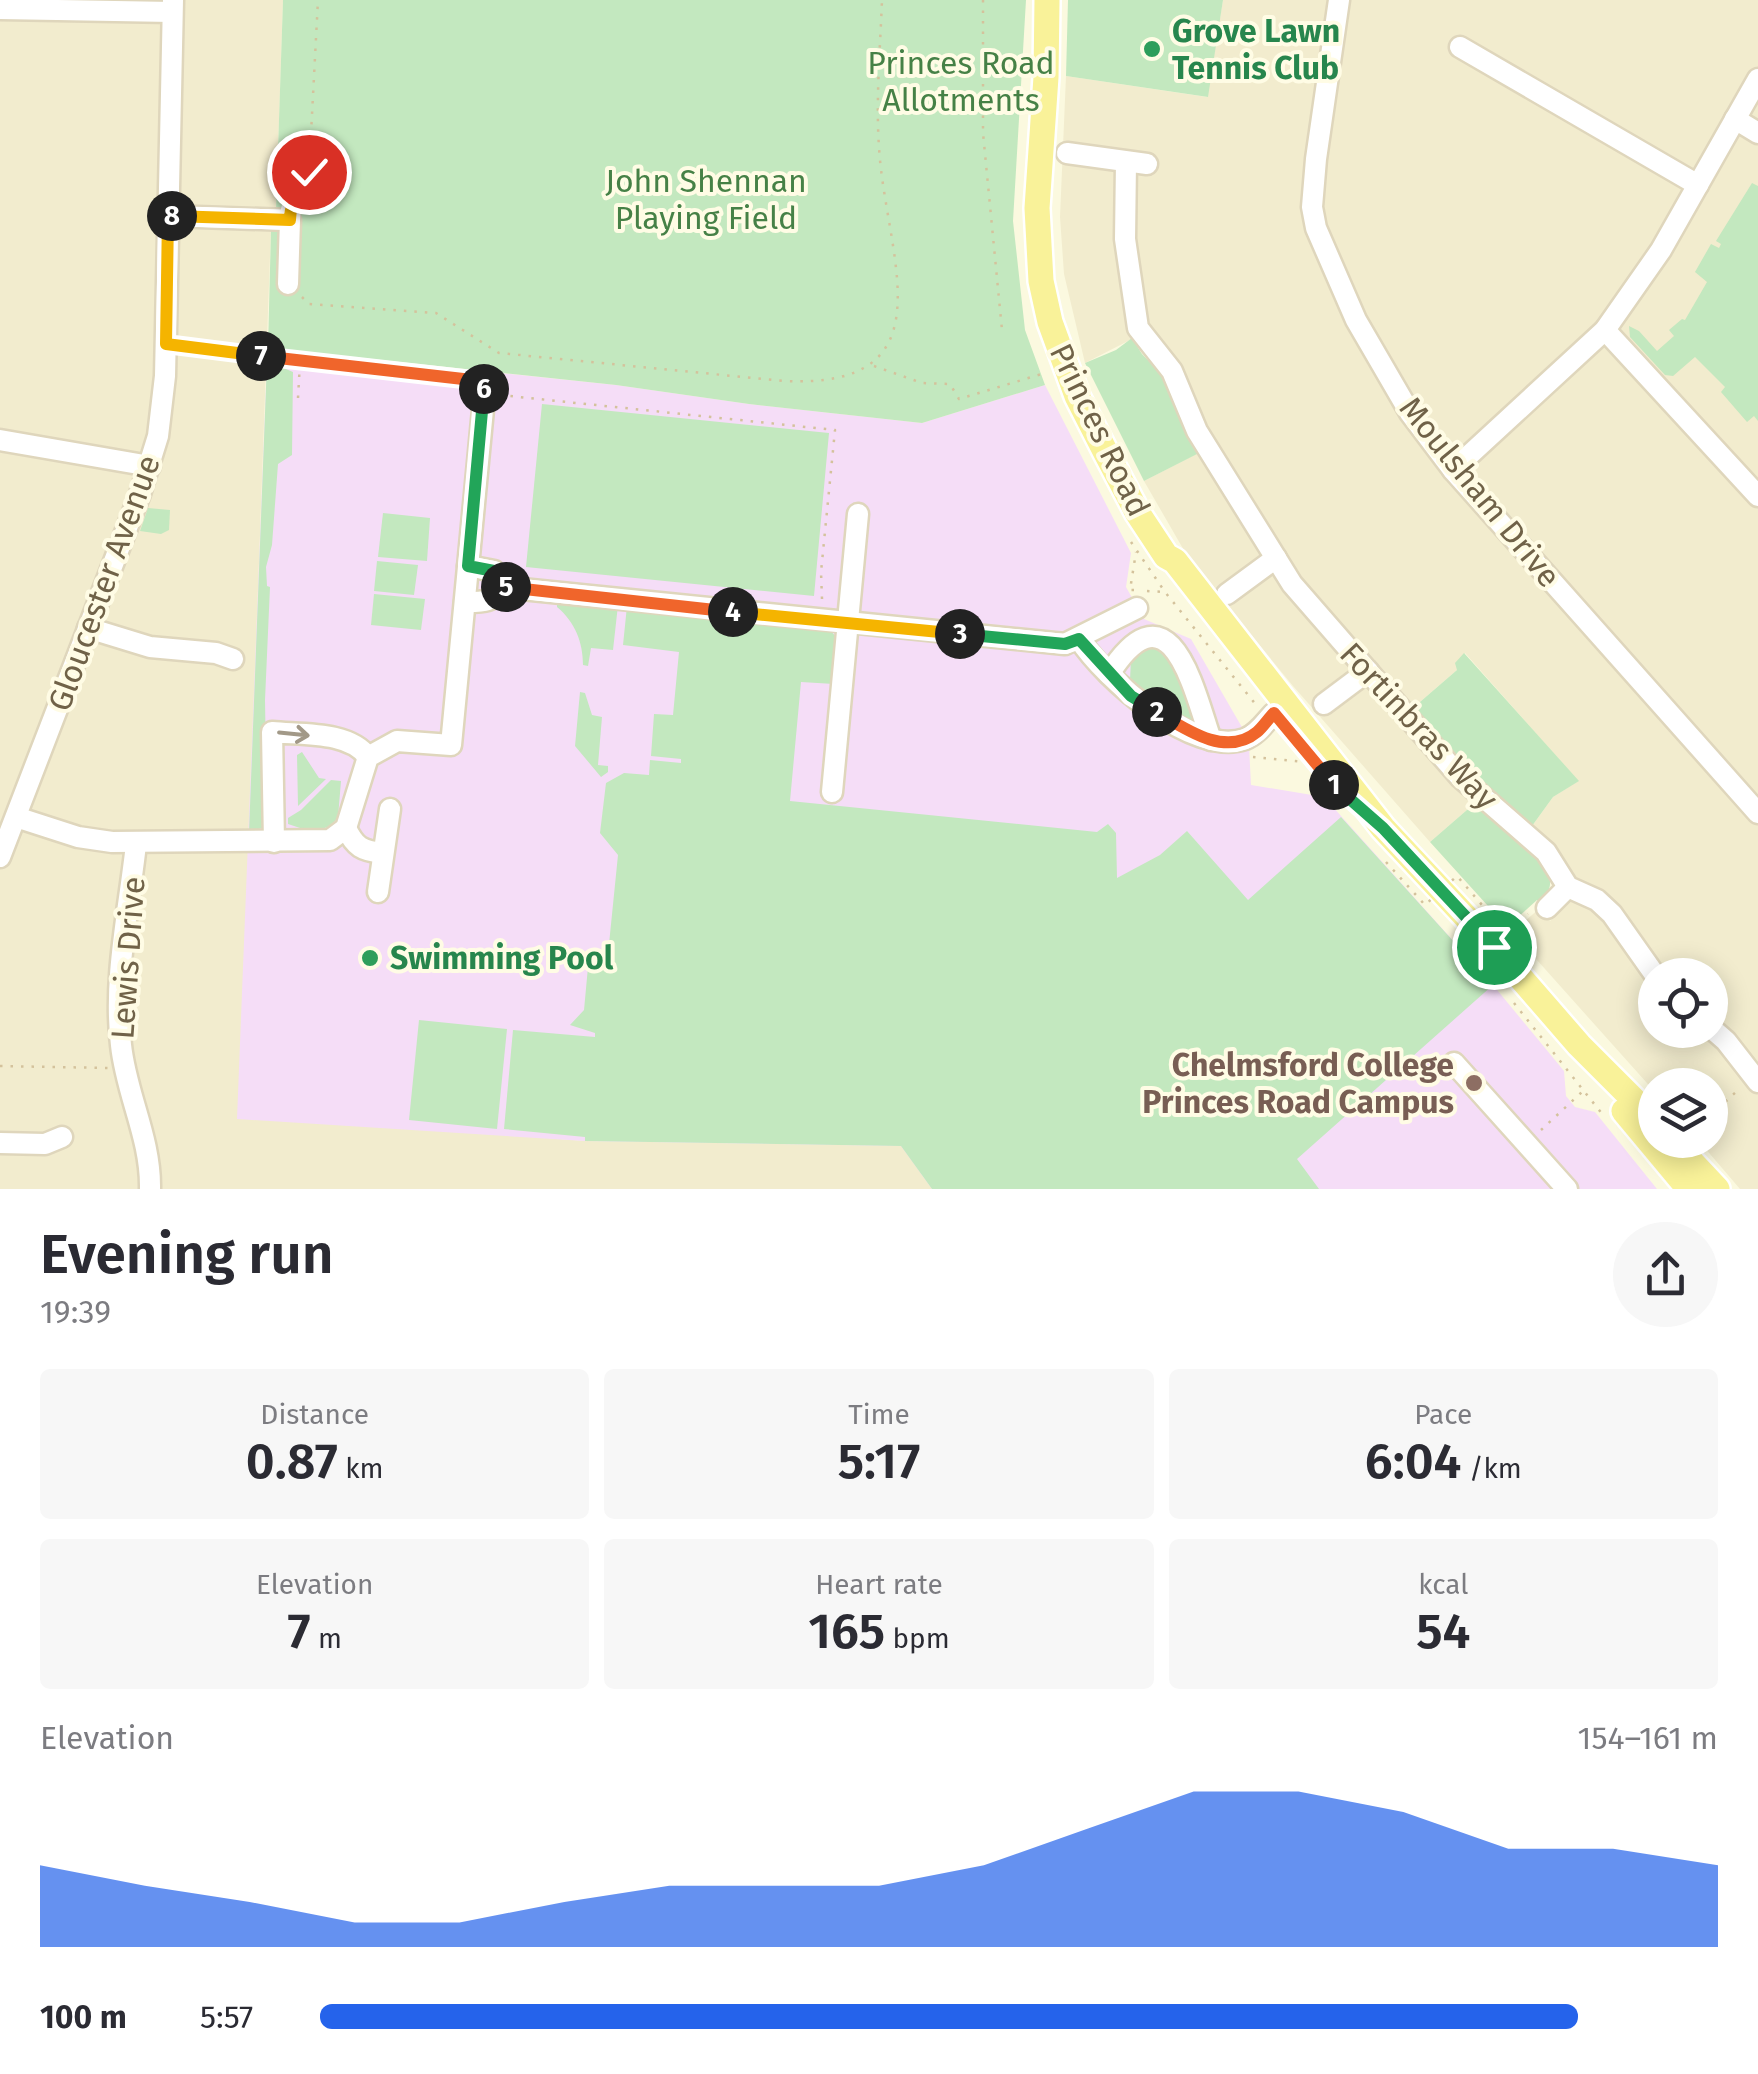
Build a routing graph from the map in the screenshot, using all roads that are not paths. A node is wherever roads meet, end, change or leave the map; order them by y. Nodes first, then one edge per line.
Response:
1 (1047, 0) edge
2 (1339, 0) edge
3 (172, 6) edge
4 (0, 9) edge
5 (1460, 47) dead end
6 (1758, 79) edge
7 (1735, 119) junction
8 (1758, 134) edge
9 (1068, 154) dead end
10 (1698, 186) junction
11 (168, 216) junction
12 (288, 284) road end
13 (1605, 330) junction
14 (484, 396) road end
15 (0, 440) edge
16 (150, 466) junction
17 (1454, 470) junction
18 (1758, 496) edge
19 (858, 514) dead end
20 (1166, 556) junction
21 (1276, 558) junction
22 (468, 566) junction
23 (502, 587) junction
24 (1226, 594) dead end
25 (464, 602) junction
26 (1137, 608) dead end
27 (848, 622) junction
28 (88, 628) junction
29 (1079, 639) junction
30 (234, 659) dead end
31 (1368, 671) junction
32 (1109, 674) junction
33 (1324, 704) dead end
34 (1271, 718) junction
35 (1212, 740) junction
36 (368, 758) junction
37 (832, 792) dead end
38 (390, 808) dead end
39 (1758, 812) edge
40 (16, 816) junction
41 (346, 828) junction
42 (1384, 840) junction
43 (274, 842) junction
44 (136, 844) junction
45 (383, 854) junction
46 (0, 857) edge
47 (1568, 887) junction
48 (378, 892) dead end
49 (1547, 908) road end
50 (1643, 958) edge
51 (1579, 1045) junction
52 (1728, 1047) edge
53 (1454, 1063) dead end
54 (1756, 1079) edge
55 (1638, 1105) edge
56 (62, 1138) dead end
57 (0, 1143) edge
58 (1674, 1162) edge
59 (150, 1189) edge
60 (1567, 1189) edge
61 (1689, 1189) edge
62 (1698, 1189) edge
63 (1717, 1189) edge

1 - 20 main road, Princes Road
2 - 17 street, Moulsham Drive
3 - 4 street
3 - 11 street, Gloucester Avenue
5 - 10 street
6 - 7 street
7 - 8 street
7 - 10 street
9 - 21 street, Fortinbras Way
10 - 13 street
11 - 12 street
11 - 16 street, Gloucester Avenue
13 - 17 street
13 - 18 street
14 - 22 street
15 - 16 street
16 - 28 street, Gloucester Avenue
17 - 39 street, Moulsham Drive
19 - 27 street
20 - 34 main road, Princes Road
20 - 42 main road, Princes Road
21 - 24 street
21 - 31 street, Fortinbras Way
22 - 23 street
22 - 25 street
23 - 25 street
23 - 27 street
25 - 36 street
26 - 29 street
27 - 29 street
27 - 37 street
28 - 30 street
28 - 40 street, Gloucester Avenue
29 - 32 street
31 - 33 street
31 - 47 street, Fortinbras Way
32 - 35 street
32 - 35 street
34 - 35 street
34 - 42 main road, Princes Road
36 - 41 street
43 -> 36 street
38 - 45 street
40 - 44 street
40 - 46 street, Gloucester Avenue
41 - 43 street
41 - 45 street
42 - 51 main road, Princes Road
43 - 44 street
44 - 59 street, Lewis Drive
45 - 48 street
47 - 49 street
47 - 50 street, Fortinbras Way
51 - 55 main road, Princes Road
51 - 58 main road, Princes Road
52 - 54 street
53 - 60 street
56 - 57 street
58 - 61 main road, Princes Road
58 - 62 street
58 - 63 main road, Princes Road

